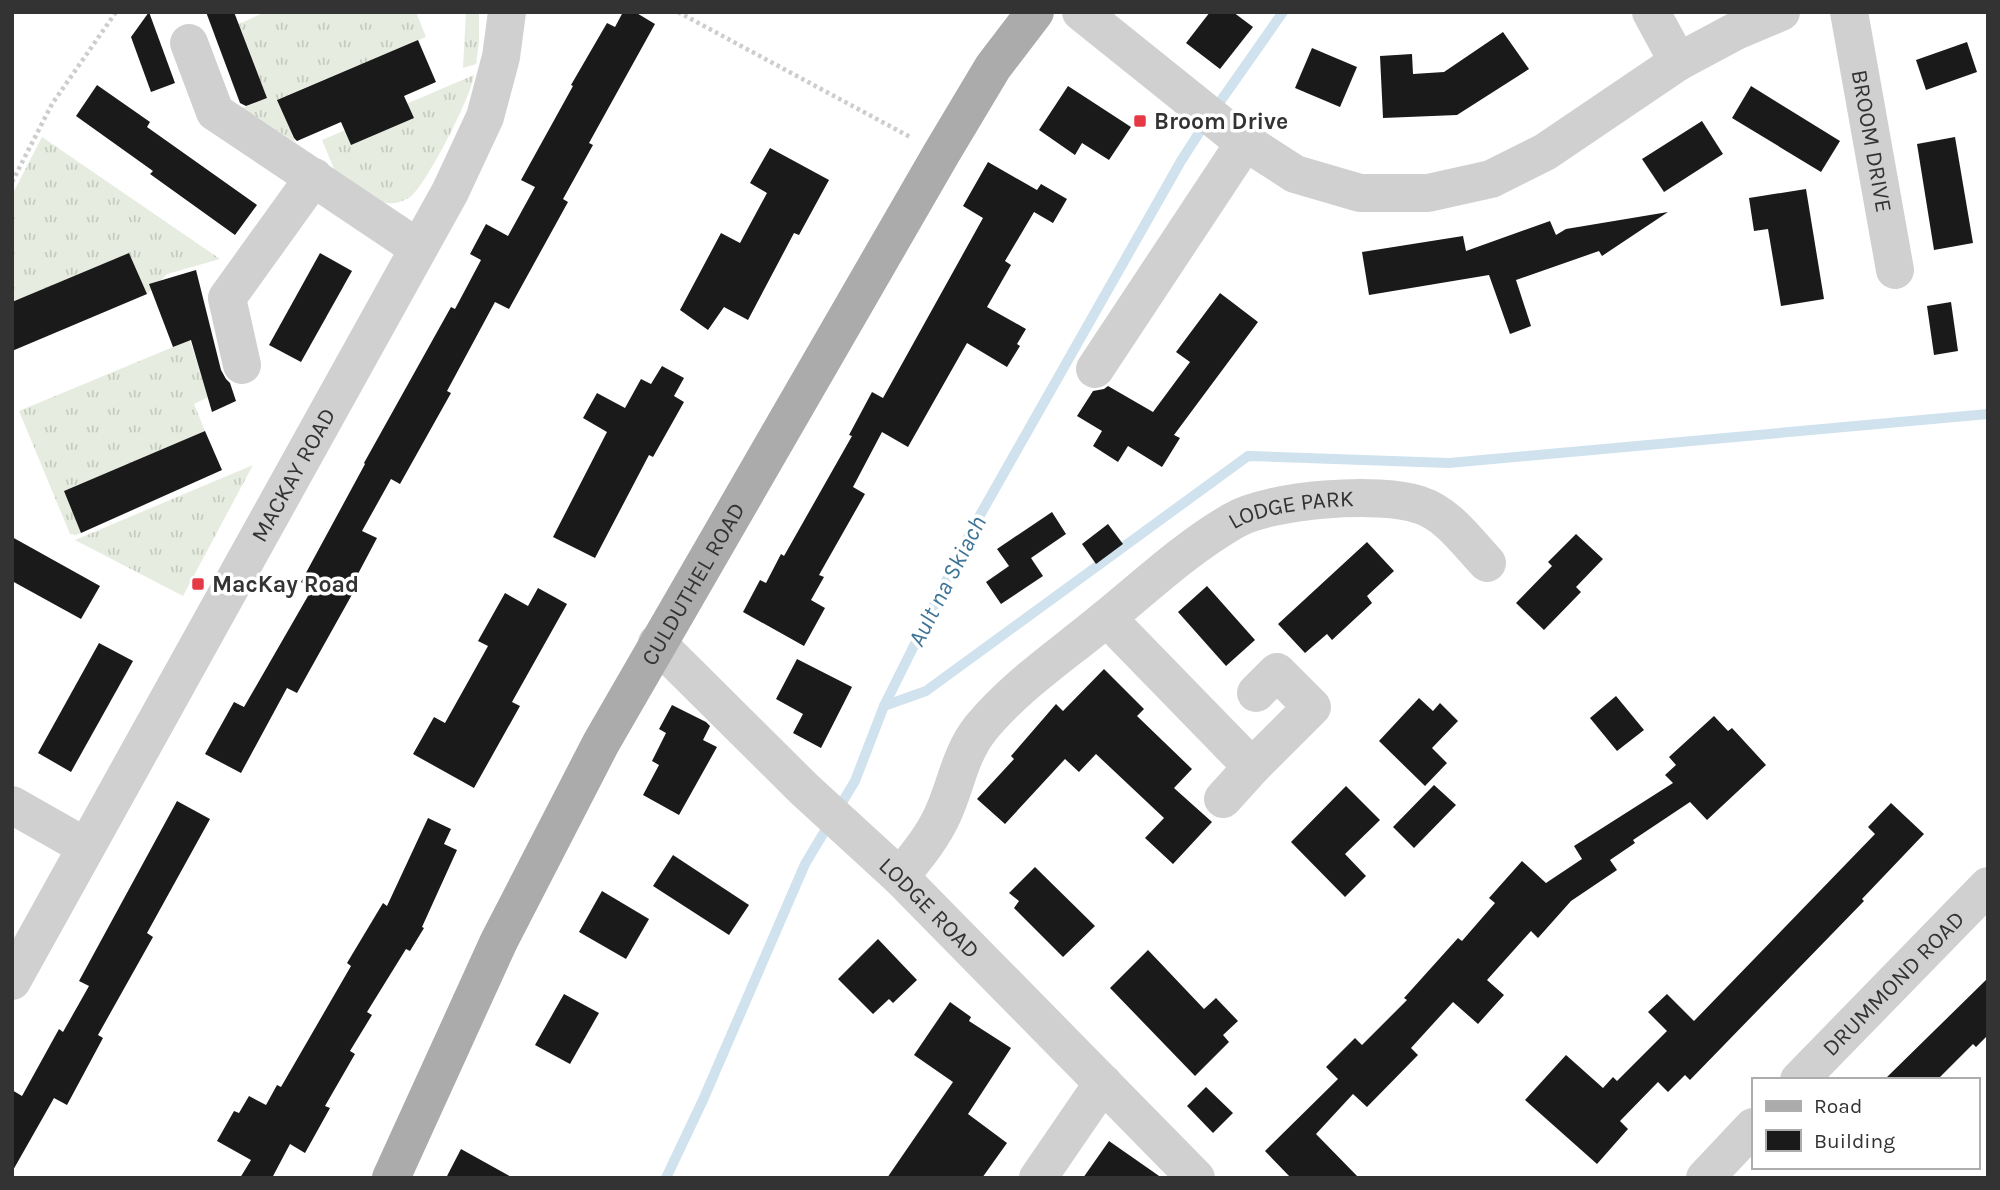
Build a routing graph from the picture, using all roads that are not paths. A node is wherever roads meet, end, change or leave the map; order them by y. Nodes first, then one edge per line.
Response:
1 (507, 12) edge
2 (1035, 12) edge
3 (1081, 12) edge
4 (1651, 12) edge
5 (1781, 12) edge
6 (1849, 12) edge
7 (189, 43) dead end
8 (1678, 62) junction
9 (1239, 138) junction
10 (314, 177) junction
11 (418, 248) junction
12 (1895, 270) dead end
13 (243, 365) dead end
14 (1095, 369) dead end
15 (1487, 564) dead end
16 (1107, 618) junction
17 (657, 643) junction
18 (1256, 693) dead end
19 (1252, 767) junction
20 (1223, 799) dead end
21 (12, 805) edge
22 (86, 847) junction
23 (900, 877) junction
24 (1988, 886) edge
25 (12, 981) edge
26 (1801, 1078) edge
27 (1103, 1083) junction
28 (1752, 1128) edge
29 (1719, 1173) edge
30 (391, 1178) edge
31 (1038, 1178) edge
32 (1196, 1178) edge

1 - 11 street, MACKAY ROAD
2 - 17 main road, CULDUTHEL ROAD
3 - 9 street
4 - 8 street
5 - 8 street
6 - 12 street, BROOM DRIVE
7 - 10 street
8 - 9 street
9 - 14 street
10 - 11 street
10 - 13 street
11 - 22 street, MACKAY ROAD
15 - 16 street, LODGE PARK
16 - 19 street
16 - 23 street, LODGE PARK
17 - 23 street, LODGE ROAD
17 - 30 main road, CULDUTHEL ROAD
18 - 19 street
19 - 20 street
21 - 22 street
22 - 25 street, MACKAY ROAD
23 - 27 street, LODGE ROAD
24 - 26 street, DRUMMOND ROAD
27 - 31 street
27 - 32 street, LODGE ROAD
28 - 29 street

